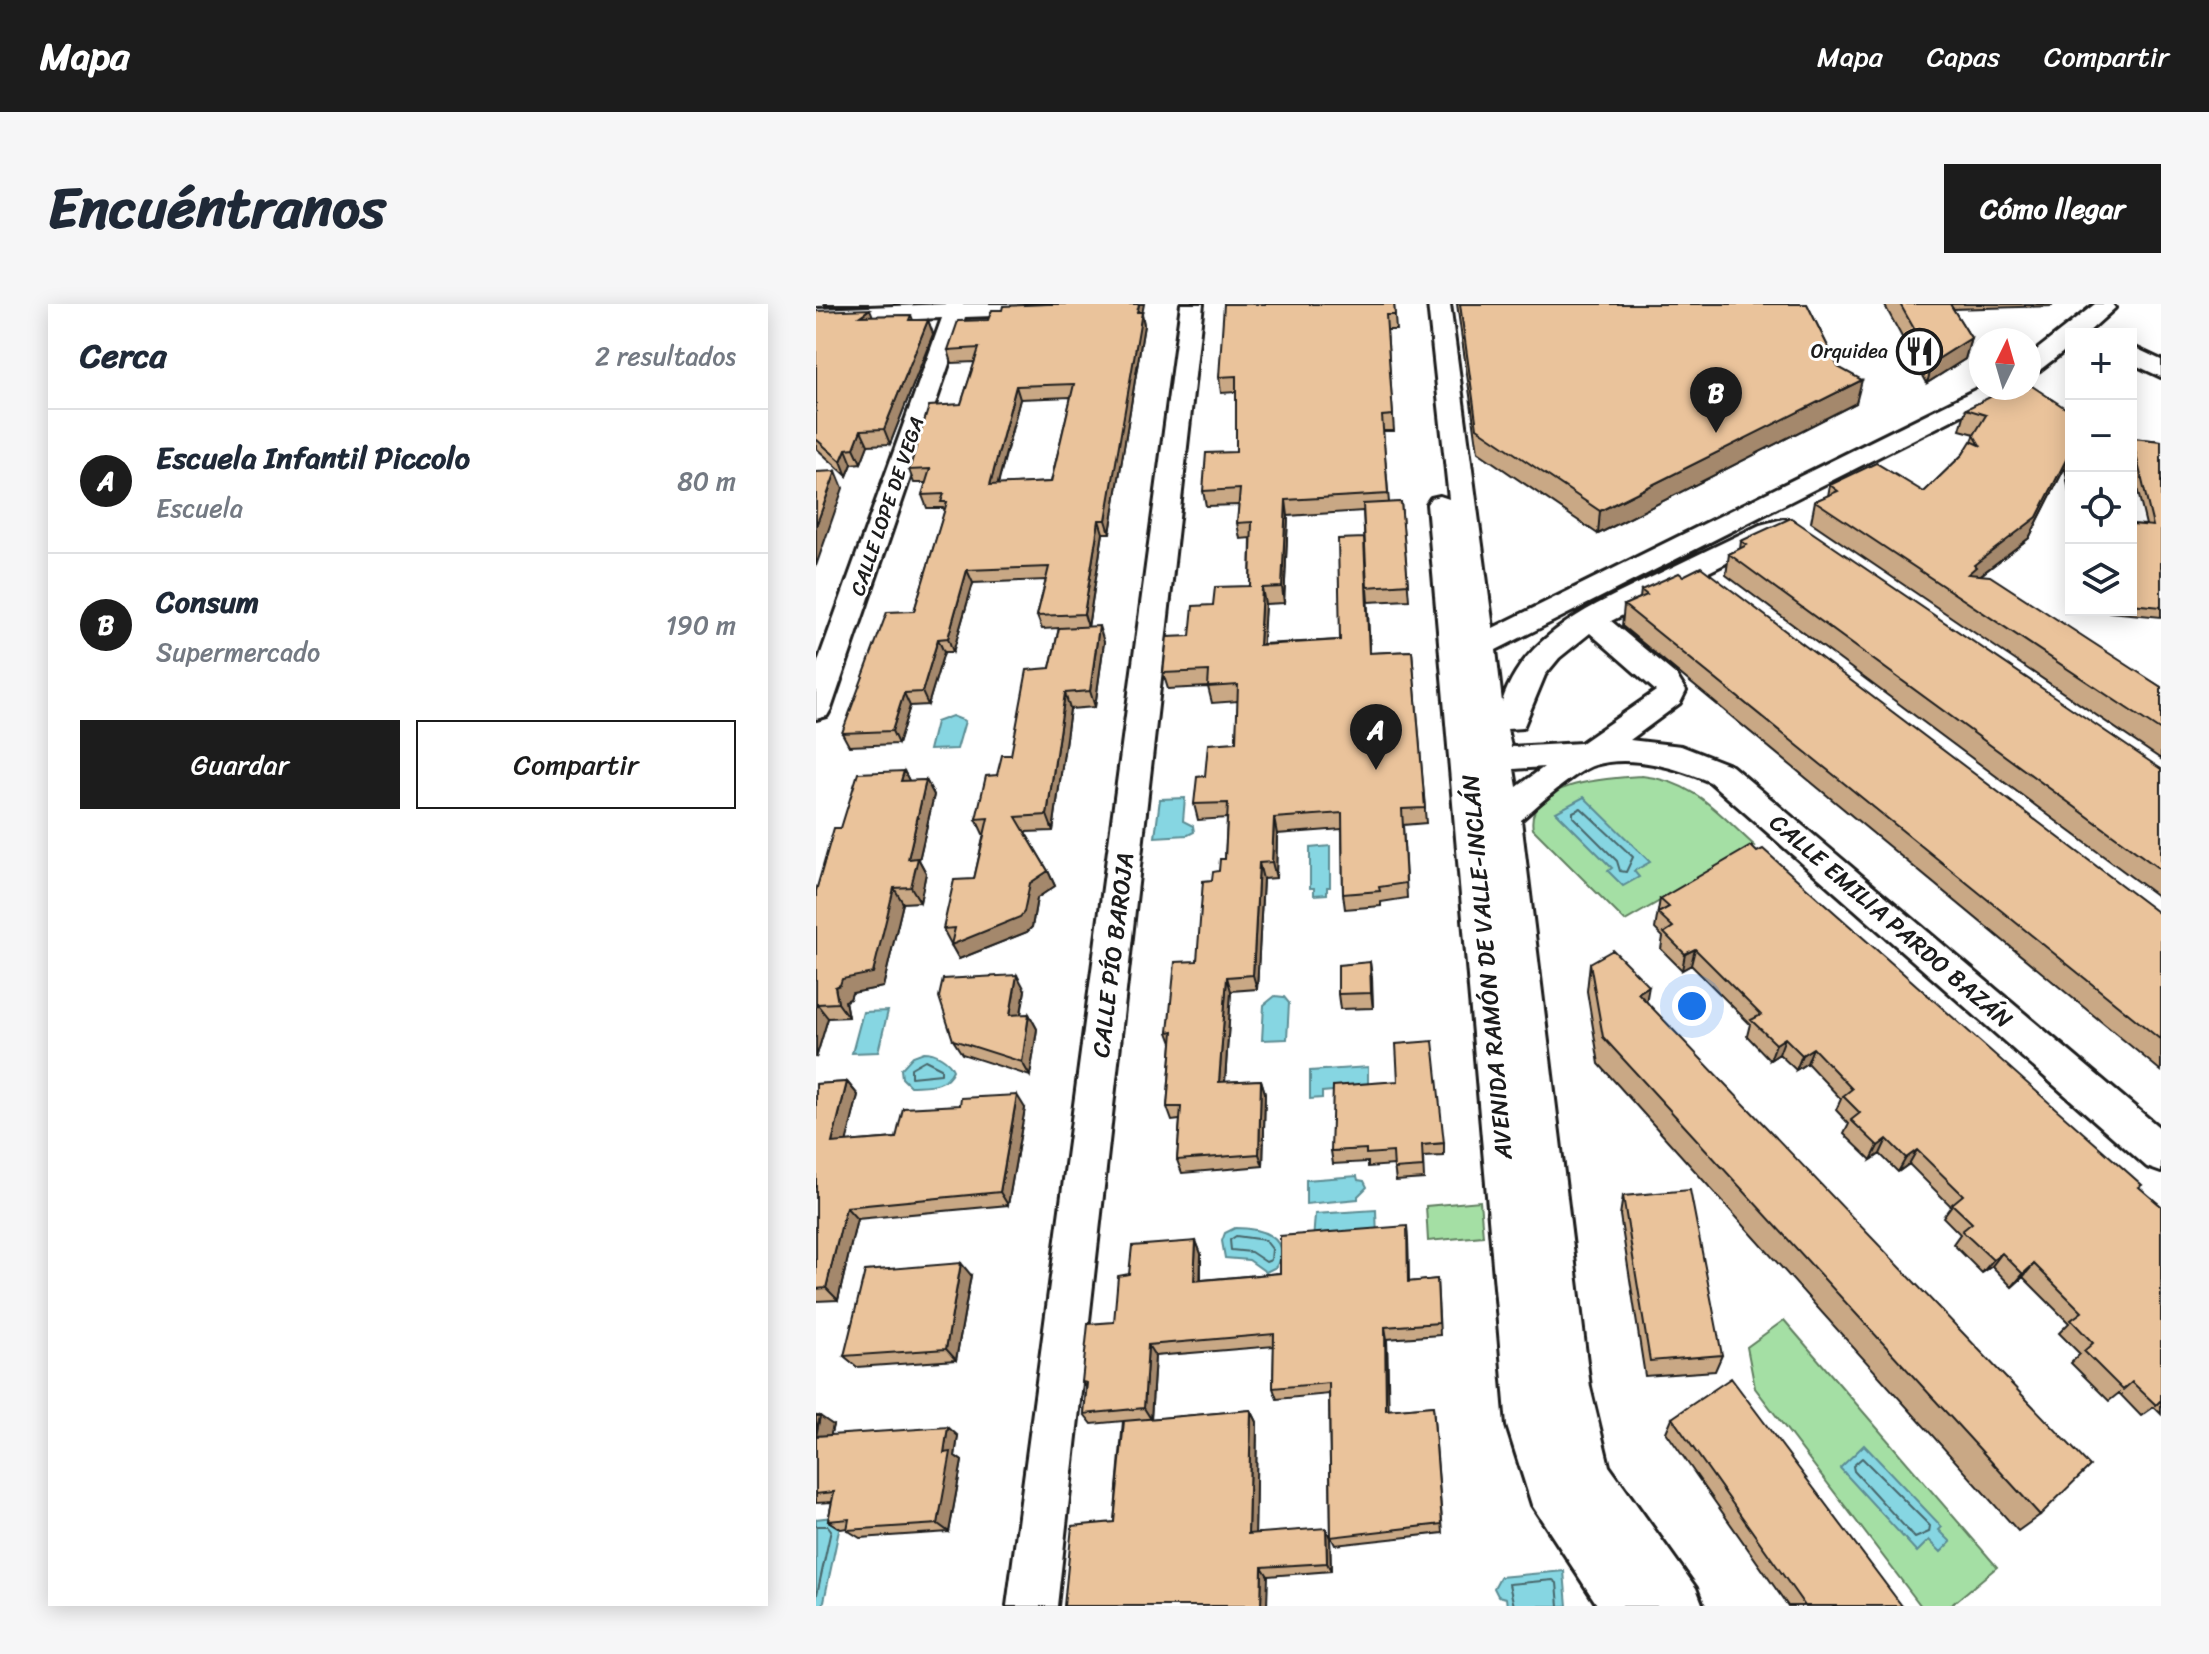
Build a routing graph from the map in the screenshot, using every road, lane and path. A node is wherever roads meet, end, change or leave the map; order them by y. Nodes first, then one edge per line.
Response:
1 (871, 304) edge
2 (1122, 304) edge
3 (1192, 304) edge
4 (1419, 304) edge
5 (1439, 304) edge
6 (816, 306) edge
7 (2107, 306) edge
8 (957, 307) edge
9 (816, 316) edge
10 (2079, 328) edge
11 (2107, 328) edge
12 (2065, 339) edge
13 (2065, 355) edge
14 (2137, 356) edge
15 (2041, 360) edge
16 (2041, 365) edge
17 (2161, 370) edge
18 (1974, 400) edge
19 (1815, 540) edge
20 (1694, 568) junction
21 (1719, 587) edge
22 (1591, 619) junction
23 (1469, 652) junction
24 (816, 709) edge
25 (1500, 714) junction
26 (1593, 752) junction
27 (1482, 759) junction
28 (1503, 817) junction
29 (2161, 1154) edge
30 (1032, 1606) edge
31 (1627, 1606) edge
32 (1678, 1606) edge

1 - 6 street
2 - 8 street
3 - 30 street, CALLE PÍO BAROJA
4 - 23 street, AVENIDA RAMÓN DE VALLE-INCLÁN
5 - 23 street, AVENIDA RAMÓN DE VALLE-INCLÁN
7 - 10 street
7 - 11 street
8 - 9 street
8 - 24 street, CALLE LOPE DE VEGA
12 - 15 street
13 - 16 street
14 - 17 street
18 - 23 street
19 - 20 street
20 - 21 street
20 - 22 street
22 - 25 street
22 - 26 street
23 - 25 street, AVENIDA RAMÓN DE VALLE-INCLÁN
23 - 27 street, AVENIDA RAMÓN DE VALLE-INCLÁN
25 - 26 street
25 - 27 street, AVENIDA RAMÓN DE VALLE-INCLÁN
26 - 27 street, CALLE EMILIA PARDO BAZÁN
26 - 28 street
26 - 29 street, CALLE EMILIA PARDO BAZÁN
27 - 28 street, AVENIDA RAMÓN DE VALLE-INCLÁN
27 - 31 street, AVENIDA RAMÓN DE VALLE-INCLÁN
28 - 32 street, AVENIDA RAMÓN DE VALLE-INCLÁN

